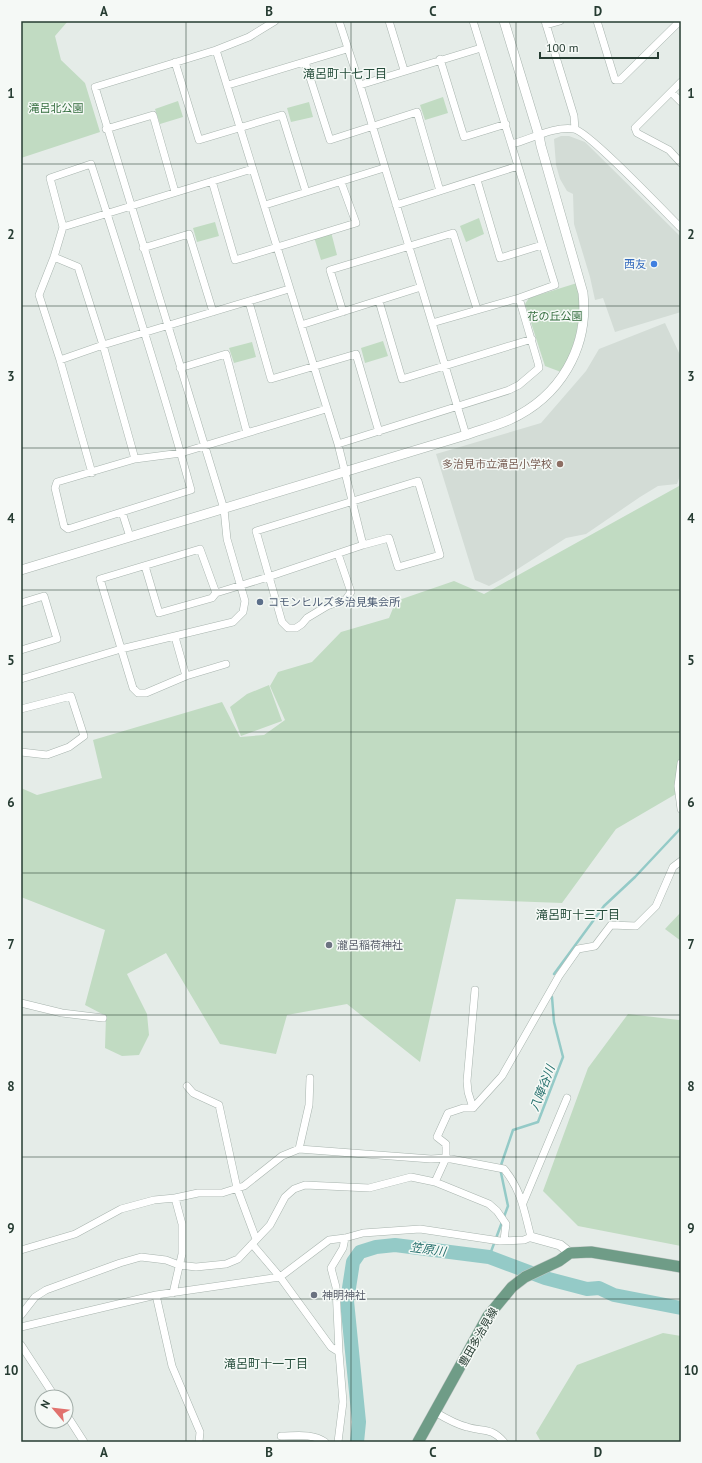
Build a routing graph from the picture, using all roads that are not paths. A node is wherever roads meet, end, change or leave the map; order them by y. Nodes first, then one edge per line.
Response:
1 (275, 21) edge
2 (339, 21) edge
3 (389, 21) edge
4 (473, 21) edge
5 (504, 21) edge
6 (560, 21) edge
7 (597, 21) edge
8 (680, 21) edge
9 (545, 23) edge
10 (481, 48) junction
11 (347, 49) junction
12 (216, 50) junction
13 (440, 60) junction
14 (175, 62) junction
15 (305, 62) junction
16 (404, 70) junction
17 (681, 82) edge
18 (228, 85) junction
19 (360, 85) junction
20 (672, 92) junction
21 (681, 102) edge
22 (506, 124) junction
23 (372, 126) junction
24 (241, 128) junction
25 (106, 129) junction
26 (575, 129) junction
27 (539, 136) junction
28 (512, 144) junction
29 (681, 163) edge
30 (518, 166) junction
31 (384, 168) junction
32 (252, 169) junction
33 (477, 180) junction
34 (212, 182) junction
35 (341, 182) junction
36 (440, 191) junction
37 (175, 192) junction
38 (306, 192) junction
39 (265, 205) junction
40 (396, 205) junction
41 (131, 206) junction
42 (108, 214) junction
43 (63, 227) junction
44 (681, 228) edge
45 (542, 245) junction
46 (409, 246) junction
47 (277, 247) junction
48 (143, 248) junction
49 (54, 257) junction
50 (421, 287) junction
51 (289, 289) junction
52 (519, 298) junction
53 (379, 301) junction
54 (249, 302) junction
55 (477, 309) junction
56 (213, 312) junction
57 (343, 312) junction
58 (432, 323) junction
59 (301, 325) junction
60 (167, 327) junction
61 (146, 333) junction
62 (532, 339) junction
63 (103, 345) junction
64 (60, 360) junction
65 (445, 365) junction
66 (314, 367) junction
67 (180, 368) junction
68 (458, 407) junction
69 (326, 409) junction
70 (247, 432) junction
71 (380, 432) junction
72 (466, 435) junction
73 (338, 444) junction
74 (204, 446) junction
75 (181, 453) junction
76 (135, 459) junction
77 (346, 472) junction
78 (92, 473) junction
79 (351, 501) junction
80 (224, 509) junction
81 (122, 512) junction
82 (130, 537) junction
83 (363, 545) junction
84 (338, 554) junction
85 (145, 566) junction
86 (21, 570) edge
87 (268, 577) junction
88 (241, 585) junction
89 (216, 593) junction
90 (21, 603) edge
91 (175, 637) junction
92 (121, 649) junction
93 (21, 650) edge
94 (226, 664) dead end
95 (186, 676) junction
96 (21, 679) edge
97 (21, 709) edge
98 (21, 752) edge
99 (681, 763) edge
100 (681, 809) edge
101 (681, 861) edge
102 (475, 990) dead end
103 (21, 1002) edge
104 (103, 1018) dead end
105 (310, 1078) dead end
106 (187, 1086) dead end
107 (567, 1098) dead end
108 (473, 1108) junction
109 (299, 1149) junction
110 (446, 1158) junction
111 (435, 1182) junction
112 (237, 1188) junction
113 (175, 1198) junction
114 (523, 1203) junction
115 (531, 1237) junction
116 (345, 1238) junction
117 (502, 1240) junction
118 (254, 1242) junction
119 (21, 1250) edge
120 (570, 1253) junction
121 (179, 1265) junction
122 (681, 1268) edge
123 (280, 1277) junction
124 (173, 1293) junction
125 (156, 1295) junction
126 (21, 1315) edge
127 (21, 1327) edge
128 (21, 1345) edge
129 (339, 1352) junction
130 (50, 1389) edge
131 (435, 1412) junction
132 (74, 1426) edge
133 (281, 1436) dead end
134 (84, 1442) edge
135 (199, 1442) edge
136 (325, 1442) edge
137 (338, 1442) edge
138 (418, 1442) edge
139 (504, 1442) edge

1 - 12 street
2 - 11 street
3 - 16 street
4 - 10 street
5 - 27 street
6 - 9 street
7 - 8 street
9 - 26 street
10 - 13 street
10 - 22 street
11 - 15 street
11 - 19 street
12 - 14 street
12 - 18 street
13 - 16 street
13 - 22 street
14 - 24 street
14 - 25 street
15 - 18 street
15 - 23 street
16 - 19 street
17 - 20 street
18 - 24 street
19 - 23 street
20 - 21 street
20 - 29 street
22 - 28 street
23 - 31 street
23 - 36 street
24 - 32 street
24 - 38 street
25 - 37 street
25 - 41 street
26 - 27 street
26 - 44 street
27 - 28 street
27 - 72 street
28 - 30 street
30 - 33 street
30 - 45 street
31 - 35 street
31 - 40 street
32 - 34 street
32 - 39 street
33 - 36 street
33 - 45 street
34 - 37 street
34 - 47 street
35 - 38 street
35 - 47 street
36 - 40 street
37 - 41 street
38 - 39 street
39 - 47 street
40 - 46 street
41 - 42 street
41 - 48 street
42 - 43 street
42 - 43 street
42 - 61 street
43 - 49 street
45 - 52 street
46 - 50 street
46 - 55 street
46 - 57 street
47 - 51 street
48 - 56 street
48 - 60 street
49 - 63 street
49 - 64 street
50 - 53 street
50 - 58 street
51 - 54 street
51 - 59 street
52 - 55 street
52 - 62 street
53 - 57 street
53 - 65 street
54 - 56 street
54 - 66 street
55 - 58 street
56 - 60 street
57 - 59 street
58 - 65 street
59 - 66 street
60 - 61 street
60 - 67 street
61 - 63 street
61 - 75 street
62 - 65 street
62 - 68 street
63 - 64 street
63 - 76 street
64 - 78 street
65 - 68 street
66 - 69 street
66 - 71 street
67 - 70 street
67 - 74 street
68 - 71 street
68 - 72 street
69 - 70 street
69 - 73 street
70 - 74 street
71 - 73 street
72 - 77 street
73 - 77 street
74 - 75 street
74 - 80 street
75 - 76 street
75 - 81 street
76 - 78 street
77 - 79 street
77 - 80 street
78 - 81 street
79 - 83 street
79 - 83 street
79 - 87 street
80 - 82 street
80 - 88 street
81 - 82 street
82 - 86 street
83 - 84 street
84 - 87 street
84 - 87 street
85 - 89 street
85 - 89 street
85 - 92 street
87 - 88 street
88 - 89 street
88 - 91 street
90 - 93 street
91 - 92 street
91 - 95 street
92 - 95 street
92 - 96 street
94 - 95 street
97 - 98 street
99 - 100 street
101 - 108 street
102 - 108 street
103 - 104 street
105 - 109 street
106 - 112 street
107 - 114 street
108 - 110 street
109 - 110 street
109 - 112 street
110 - 111 street
110 - 114 street
111 - 117 street
111 - 118 street
112 - 113 street
112 - 118 street
113 - 119 street
113 - 121 street
114 - 115 street
115 - 117 street
115 - 120 street
116 - 117 street
116 - 123 street
116 - 129 street
118 - 121 street
118 - 123 street
120 - 122 main road
120 - 131 main road, 豊田多治見線
121 - 124 street
121 - 126 street
123 - 124 street
123 - 129 street
124 - 125 street
125 - 127 street
125 - 135 street
128 - 130 street
129 - 137 street
131 - 138 main road, 豊田多治見線
131 - 139 street
132 - 134 street
133 - 136 street

